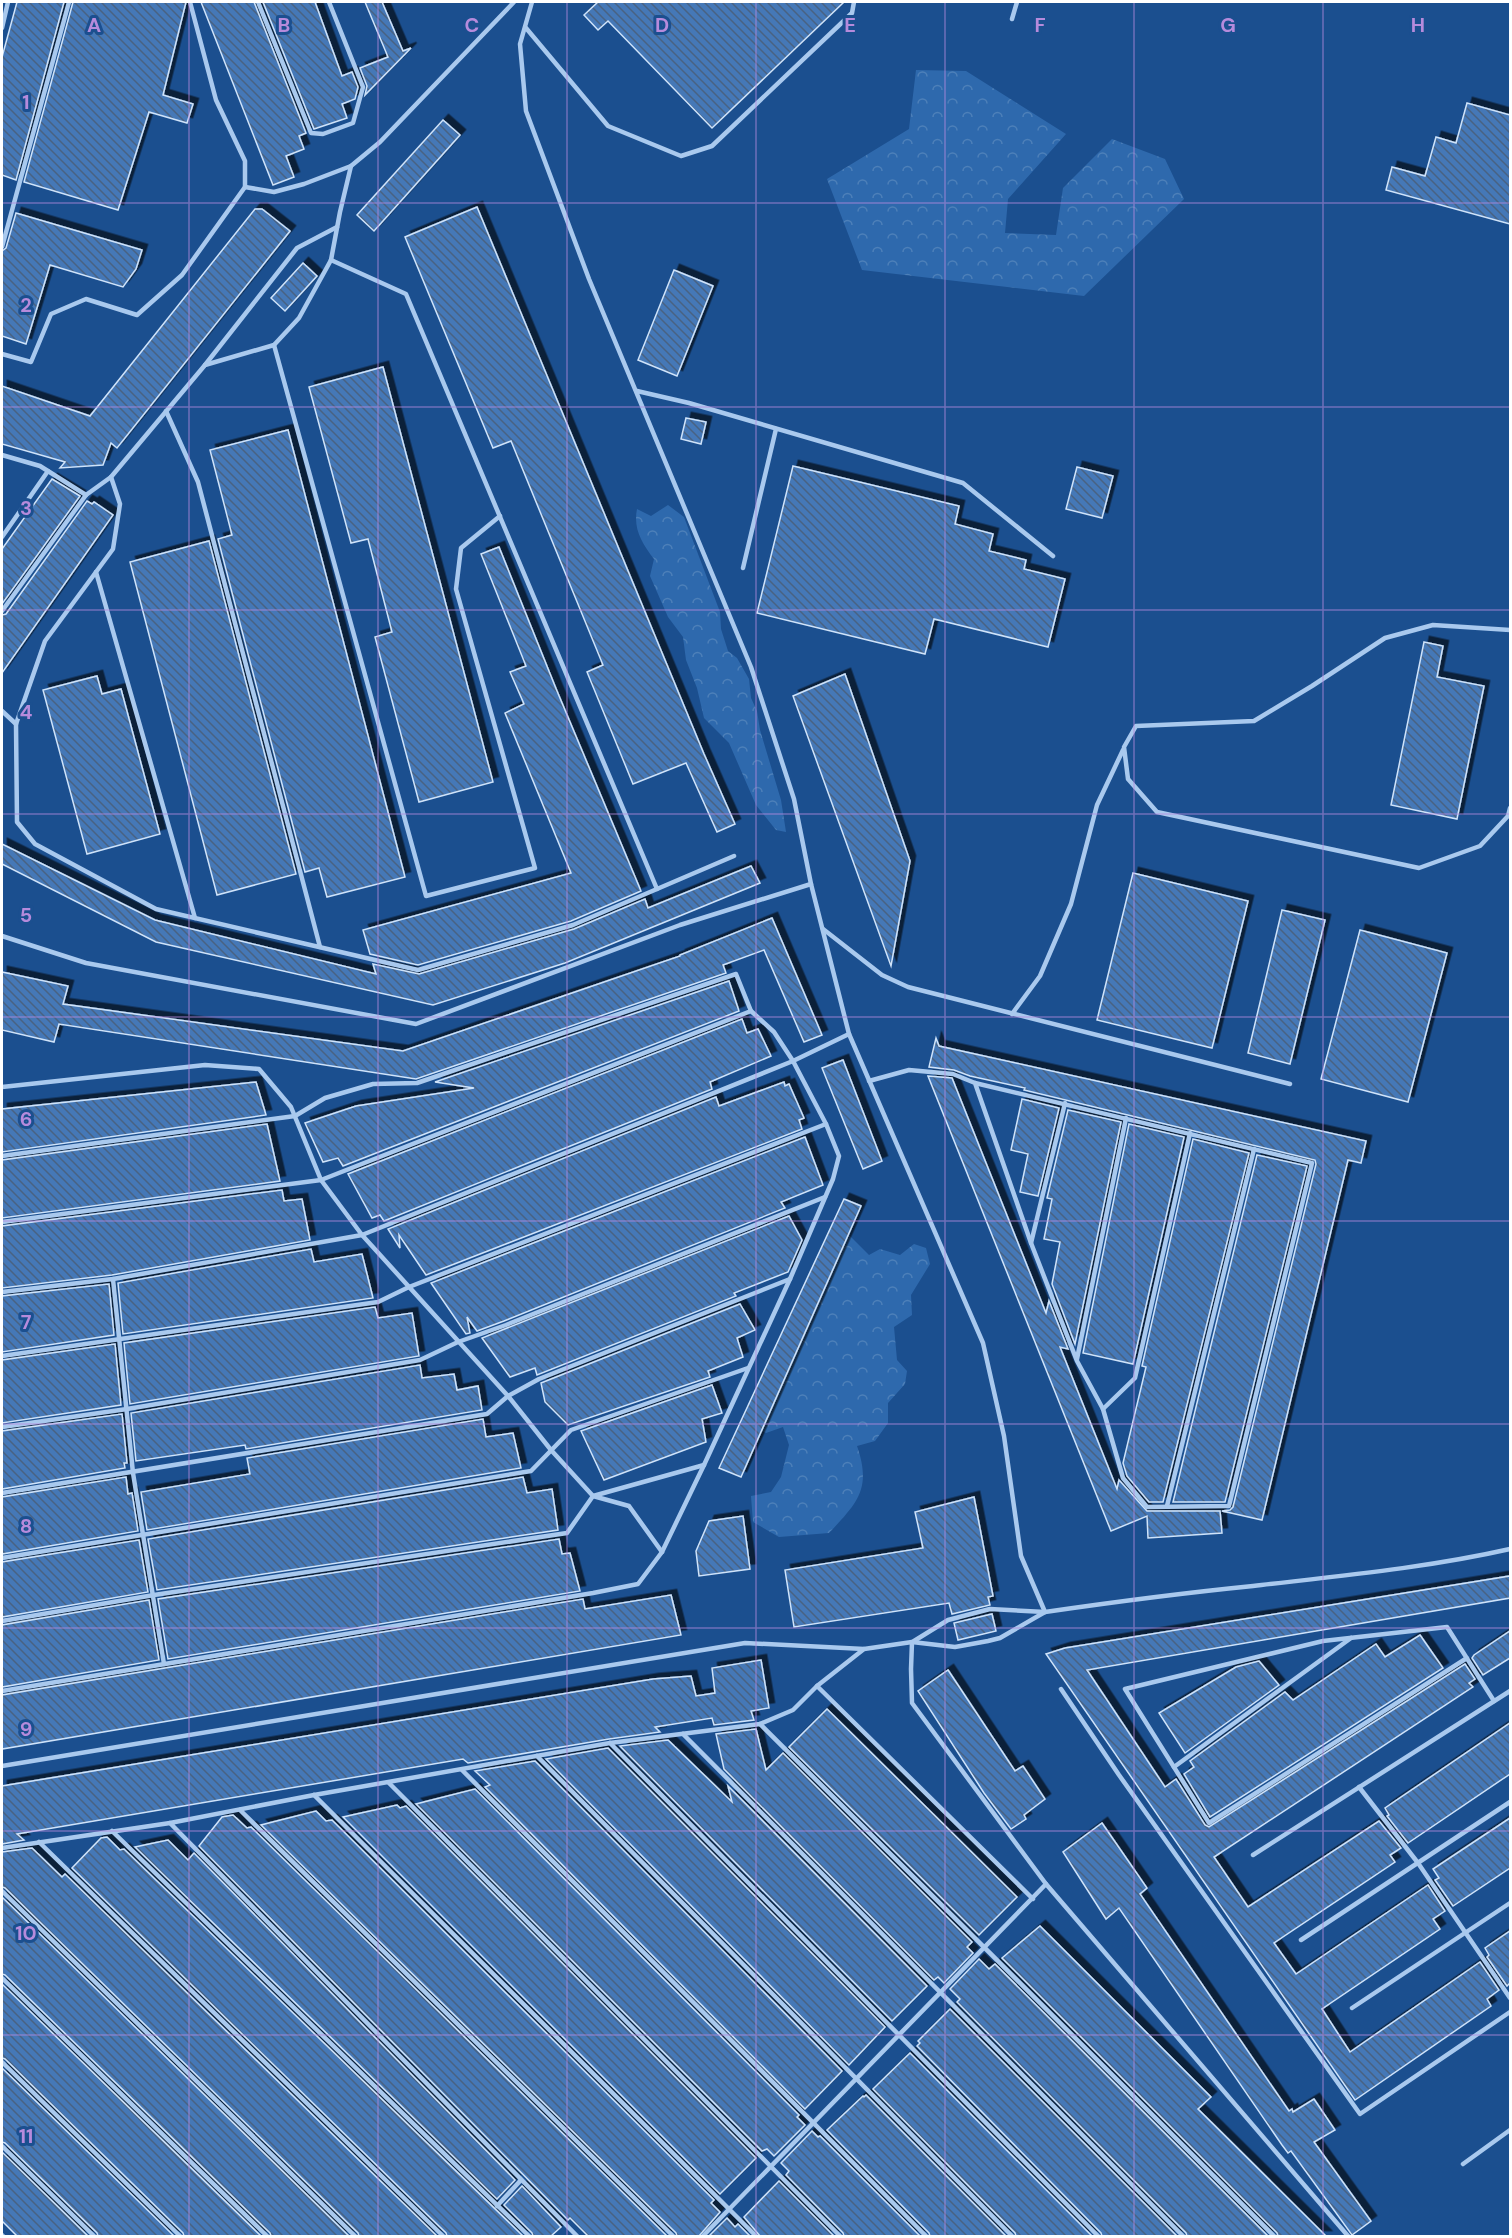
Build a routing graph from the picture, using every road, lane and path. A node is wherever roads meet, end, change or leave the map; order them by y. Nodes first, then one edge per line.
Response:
1 (8, 2) edge
2 (69, 2) edge
3 (190, 2) edge
4 (258, 2) edge
5 (329, 2) edge
6 (514, 2) edge
7 (532, 2) edge
8 (854, 2) edge
9 (1017, 2) edge
10 (1012, 19) dead end
11 (2, 28) edge
12 (526, 28) junction
13 (351, 166) junction
14 (245, 187) junction
15 (337, 227) junction
16 (2, 247) edge
17 (331, 260) junction
18 (274, 345) junction
19 (2, 354) edge
20 (205, 365) junction
21 (637, 392) junction
22 (166, 411) junction
23 (776, 429) junction
24 (2, 455) edge
25 (48, 471) junction
26 (111, 477) junction
27 (86, 495) junction
28 (500, 516) junction
29 (2, 537) edge
30 (1053, 556) dead end
31 (743, 568) dead end
32 (96, 572) junction
33 (2, 611) edge
34 (1510, 630) edge
35 (2, 711) edge
36 (16, 724) junction
37 (1124, 747) junction
38 (1510, 808) edge
39 (734, 856) dead end
40 (811, 884) junction
41 (657, 889) junction
42 (195, 918) junction
43 (823, 929) junction
44 (2, 936) edge
45 (320, 947) junction
46 (751, 1011) junction
47 (1012, 1014) junction
48 (849, 1034) junction
49 (793, 1061) junction
50 (869, 1081) junction
51 (975, 1083) junction
52 (1290, 1084) dead end
53 (2, 1087) edge
54 (1065, 1103) junction
55 (295, 1116) junction
56 (1126, 1118) junction
57 (826, 1124) junction
58 (1190, 1133) junction
59 (1254, 1149) junction
60 (2, 1156) edge
61 (321, 1180) junction
62 (825, 1197) junction
63 (2, 1222) edge
64 (362, 1235) junction
65 (1031, 1243) junction
66 (113, 1279) junction
67 (790, 1279) junction
68 (409, 1287) junction
69 (2, 1292) edge
70 (118, 1339) junction
71 (458, 1342) junction
72 (2, 1356) edge
73 (1077, 1361) junction
74 (748, 1368) junction
75 (508, 1396) junction
76 (126, 1409) junction
77 (1103, 1409) junction
78 (2, 1427) edge
79 (551, 1450) junction
80 (704, 1465) junction
81 (133, 1473) junction
82 (2, 1493) edge
83 (593, 1496) junction
84 (1167, 1506) junction
85 (144, 1535) junction
86 (1510, 1549) edge
87 (662, 1552) junction
88 (2, 1558) edge
89 (154, 1595) junction
90 (1045, 1612) junction
91 (2, 1621) edge
92 (1352, 1638) junction
93 (912, 1642) junction
94 (864, 1649) junction
95 (1467, 1658) junction
96 (164, 1665) junction
97 (817, 1686) junction
98 (1061, 1689) dead end
99 (2, 1691) edge
100 (1510, 1691) edge
101 (1494, 1701) junction
102 (760, 1724) junction
103 (683, 1734) junction
104 (610, 1743) junction
105 (537, 1756) junction
106 (2, 1766) edge
107 (1174, 1767) junction
108 (462, 1770) junction
109 (389, 1783) junction
110 (1359, 1787) junction
111 (314, 1795) junction
112 (1510, 1802) edge
113 (240, 1810) junction
114 (170, 1823) junction
115 (112, 1832) junction
116 (39, 1842) junction
117 (2, 1848) edge
118 (1253, 1855) dead end
119 (1418, 1863) junction
120 (1046, 1884) junction
121 (2, 1891) edge
122 (1032, 1899) junction
123 (1510, 1903) edge
124 (1467, 1932) junction
125 (1301, 1940) dead end
126 (984, 1948) junction
127 (2, 1978) edge
128 (940, 1993) junction
129 (1510, 1998) edge
130 (1352, 2008) dead end
131 (1510, 2012) edge
132 (899, 2036) junction
133 (2, 2062) edge
134 (856, 2080) junction
135 (813, 2123) junction
136 (1510, 2130) edge
137 (2, 2146) edge
138 (1463, 2163) dead end
139 (771, 2167) junction
140 (521, 2180) junction
141 (498, 2206) junction
142 (729, 2210) junction
143 (94, 2236) edge
144 (180, 2236) edge
145 (267, 2236) edge
146 (355, 2236) edge
147 (443, 2236) edge
148 (529, 2236) edge
149 (574, 2236) edge
150 (673, 2236) edge
151 (703, 2236) edge
152 (756, 2236) edge
153 (840, 2236) edge
154 (926, 2236) edge
155 (1012, 2236) edge
156 (1098, 2236) edge
157 (1183, 2236) edge
158 (1274, 2236) edge
159 (1348, 2236) edge

1 - 11 lane
2 - 16 lane
3 - 14 lane
4 - 5 lane
6 - 13 lane
7 - 12 lane
8 - 12 lane
9 - 10 lane
12 - 21 lane
13 - 14 lane
13 - 15 lane
14 - 19 lane
15 - 17 lane
15 - 20 lane
17 - 18 lane
17 - 28 lane
18 - 20 lane
18 - 28 lane
20 - 22 lane
21 - 23 lane
21 - 40 lane
22 - 26 lane
22 - 45 lane
23 - 30 lane
23 - 31 lane
24 - 25 lane
25 - 27 lane
25 - 29 lane
26 - 27 lane
26 - 32 lane
27 - 33 lane
28 - 41 lane
32 - 36 lane
32 - 42 lane
34 - 37 lane
35 - 36 lane
36 - 42 lane
37 - 38 lane
37 - 47 lane
39 - 41 lane
40 - 43 lane
40 - 44 lane
41 - 45 lane
42 - 45 lane
43 - 47 lane
43 - 48 lane
46 - 49 lane
46 - 55 lane
46 - 61 lane
47 - 52 lane
48 - 49 lane
48 - 50 lane
49 - 57 lane
49 - 64 lane
50 - 51 lane
50 - 90 lane
51 - 54 lane
51 - 65 lane
53 - 55 lane
54 - 56 lane
54 - 65 lane
55 - 60 lane
55 - 61 lane
56 - 58 lane
56 - 73 lane
57 - 62 lane
57 - 68 lane
58 - 59 lane
58 - 77 lane
59 - 84 lane
59 - 84 lane
61 - 63 lane
61 - 64 lane
62 - 67 lane
62 - 71 lane
64 - 66 lane
64 - 68 lane
65 - 73 lane
66 - 69 lane
66 - 70 lane
67 - 74 lane
67 - 75 lane
68 - 70 lane
68 - 71 lane
70 - 72 lane
70 - 76 lane
71 - 75 lane
71 - 76 lane
73 - 77 lane
74 - 79 lane
74 - 80 lane
75 - 79 lane
75 - 81 lane
76 - 78 lane
76 - 81 lane
77 - 84 lane
79 - 83 lane
79 - 85 lane
80 - 83 lane
80 - 87 lane
81 - 82 lane
81 - 85 lane
83 - 87 lane
83 - 89 lane
85 - 88 lane
85 - 89 lane
86 - 90 lane
87 - 96 lane
89 - 91 lane
89 - 96 lane
90 - 93 lane
90 - 93 lane
92 - 95 lane
92 - 107 lane
92 - 107 lane
93 - 94 lane
93 - 120 lane
94 - 97 lane
94 - 106 lane
95 - 101 lane
95 - 107 lane
96 - 99 lane
97 - 102 lane
97 - 122 lane
98 - 131 lane
100 - 101 lane
101 - 110 lane
102 - 103 lane
102 - 126 lane
103 - 104 lane
103 - 128 lane
104 - 105 lane
104 - 132 lane
105 - 108 lane
105 - 134 lane
108 - 109 lane
108 - 135 lane
109 - 111 lane
109 - 139 lane
110 - 118 lane
110 - 119 lane
111 - 113 lane
111 - 142 lane
112 - 119 lane
113 - 114 lane
113 - 150 lane
114 - 115 lane
114 - 140 lane
115 - 116 lane
115 - 141 lane
116 - 117 lane
116 - 147 lane
119 - 124 lane
119 - 125 lane
120 - 122 lane
120 - 159 lane
121 - 146 lane
122 - 126 lane
123 - 124 lane
124 - 129 lane
124 - 130 lane
126 - 128 lane
126 - 158 lane
127 - 145 lane
128 - 132 lane
128 - 157 lane
132 - 134 lane
132 - 156 lane
133 - 144 lane
134 - 135 lane
134 - 155 lane
135 - 139 lane
135 - 154 lane
136 - 138 lane
137 - 143 lane
139 - 142 lane
139 - 153 lane
140 - 141 lane
140 - 149 lane
141 - 148 lane
142 - 151 lane
142 - 152 lane

